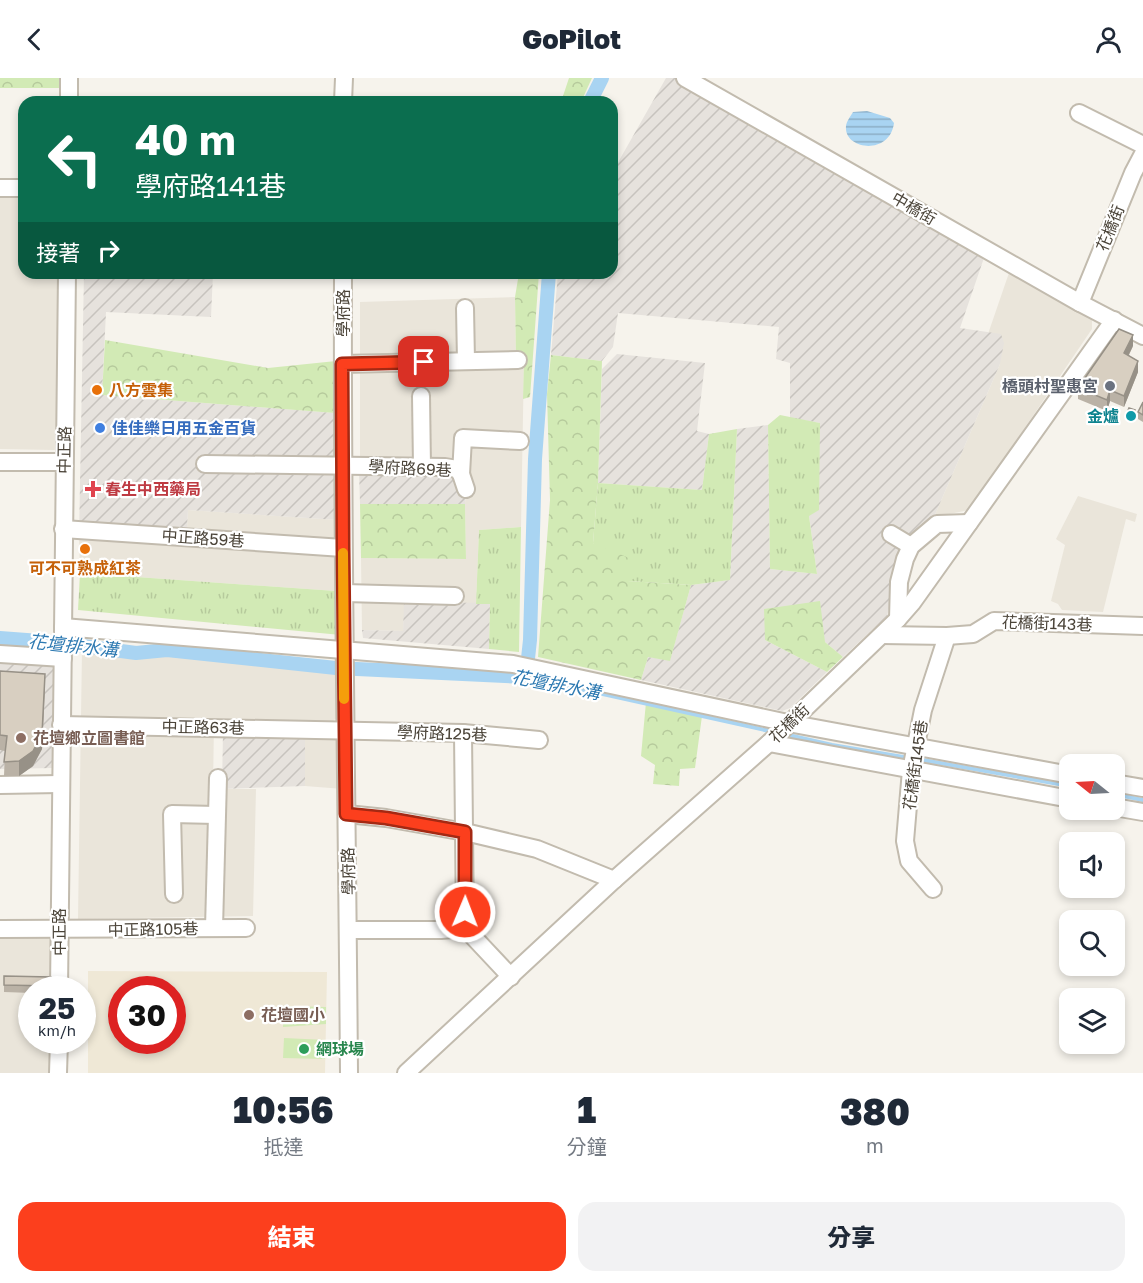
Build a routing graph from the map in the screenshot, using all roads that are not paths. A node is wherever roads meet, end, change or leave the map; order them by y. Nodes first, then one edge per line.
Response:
1 (69, 78) edge
2 (344, 78) edge
3 (685, 78) edge
4 (69, 96) edge
5 (344, 96) edge
6 (1079, 113) dead end
7 (1143, 145) edge
8 (1143, 154) edge
9 (0, 188) edge
10 (18, 188) edge
11 (67, 279) edge
12 (343, 279) edge
13 (1080, 303) junction
14 (465, 308) dead end
15 (1114, 320) junction
16 (1143, 336) edge
17 (518, 360) dead end
18 (466, 361) junction
19 (342, 364) junction
20 (422, 396) dead end
21 (520, 441) dead end
22 (0, 462) edge
23 (64, 462) junction
24 (206, 464) dead end
25 (342, 465) junction
26 (422, 467) junction
27 (969, 523) junction
28 (63, 529) junction
29 (891, 534) dead end
30 (910, 546) junction
31 (343, 548) junction
32 (345, 593) junction
33 (455, 596) dead end
34 (898, 619) junction
35 (1143, 626) edge
36 (63, 627) junction
37 (882, 635) junction
38 (947, 636) junction
39 (0, 654) edge
40 (63, 658) junction
41 (344, 662) junction
42 (788, 723) junction
43 (61, 725) junction
44 (345, 730) junction
45 (463, 733) junction
46 (539, 740) dead end
47 (769, 743) junction
48 (916, 747) junction
49 (911, 770) junction
50 (1059, 773) edge
51 (218, 778) dead end
52 (60, 784) junction
53 (0, 785) edge
54 (1125, 785) edge
55 (1143, 789) edge
56 (1059, 797) edge
57 (1125, 809) edge
58 (1143, 812) edge
59 (346, 814) junction
60 (216, 815) junction
61 (465, 832) junction
62 (614, 880) junction
63 (933, 889) dead end
64 (174, 894) dead end
65 (214, 928) junction
66 (246, 928) dead end
67 (465, 928) junction
68 (0, 929) edge
69 (60, 930) junction
70 (348, 930) junction
71 (59, 976) edge
72 (511, 977) junction
73 (59, 1054) edge
74 (58, 1073) edge
75 (349, 1073) edge
76 (406, 1073) edge

1 - 4 street
2 - 5 street
3 - 13 street, 中橋街
6 - 7 street
8 - 13 street, 花橋街
9 - 10 street
11 - 23 street, 中正路
12 - 19 street, 學府路
13 - 15 street, 中橋街
14 - 18 street
15 - 16 street, 中橋街
15 - 27 street, 花橋街
17 - 18 street
18 - 19 street
19 - 25 street, 學府路
20 - 26 street
21 - 26 street, 學府路69巷
22 - 23 street
23 - 28 street, 中正路
24 - 25 street, 學府路69巷
25 - 26 street, 學府路69巷
25 - 31 street, 學府路
27 - 30 street
27 - 34 street, 花橋街
28 - 31 street, 中正路59巷
28 - 36 street, 中正路
29 - 30 street
30 - 34 street
31 - 32 street, 學府路
32 - 33 street
32 - 41 street, 學府路
34 - 37 street, 花橋街
35 - 38 street, 花橋街143巷
36 - 40 street, 中正路
36 - 41 street
37 - 38 street, 花橋街143巷
37 - 42 street, 花橋街
38 - 48 street, 花橋街145巷
39 - 40 street
40 - 43 street, 中正路
41 - 42 street
41 - 44 street, 學府路
42 - 47 street, 花橋街
42 - 48 street
43 - 44 street, 中正路63巷
43 - 52 street, 中正路
44 - 45 street, 學府路125巷
44 - 59 street, 學府路
45 - 46 street, 學府路125巷
45 - 61 street
47 - 49 street
47 - 62 street, 花橋街
48 - 49 street, 花橋街145巷
48 - 50 street
49 - 56 street
49 - 63 street, 花橋街145巷
51 - 60 street
52 - 53 street
52 - 69 street, 中正路
54 - 55 street
57 - 58 street
59 - 61 street
59 - 70 street, 學府路
60 - 64 street
60 - 65 street
61 - 62 street
61 - 67 street
62 - 72 street, 花橋街
65 - 66 street, 中正路105巷
65 - 69 street, 中正路105巷
67 - 70 street
67 - 72 street
68 - 69 street, 中正路105巷
69 - 71 street, 中正路
70 - 75 street, 學府路
72 - 76 street, 花橋街
73 - 74 street

